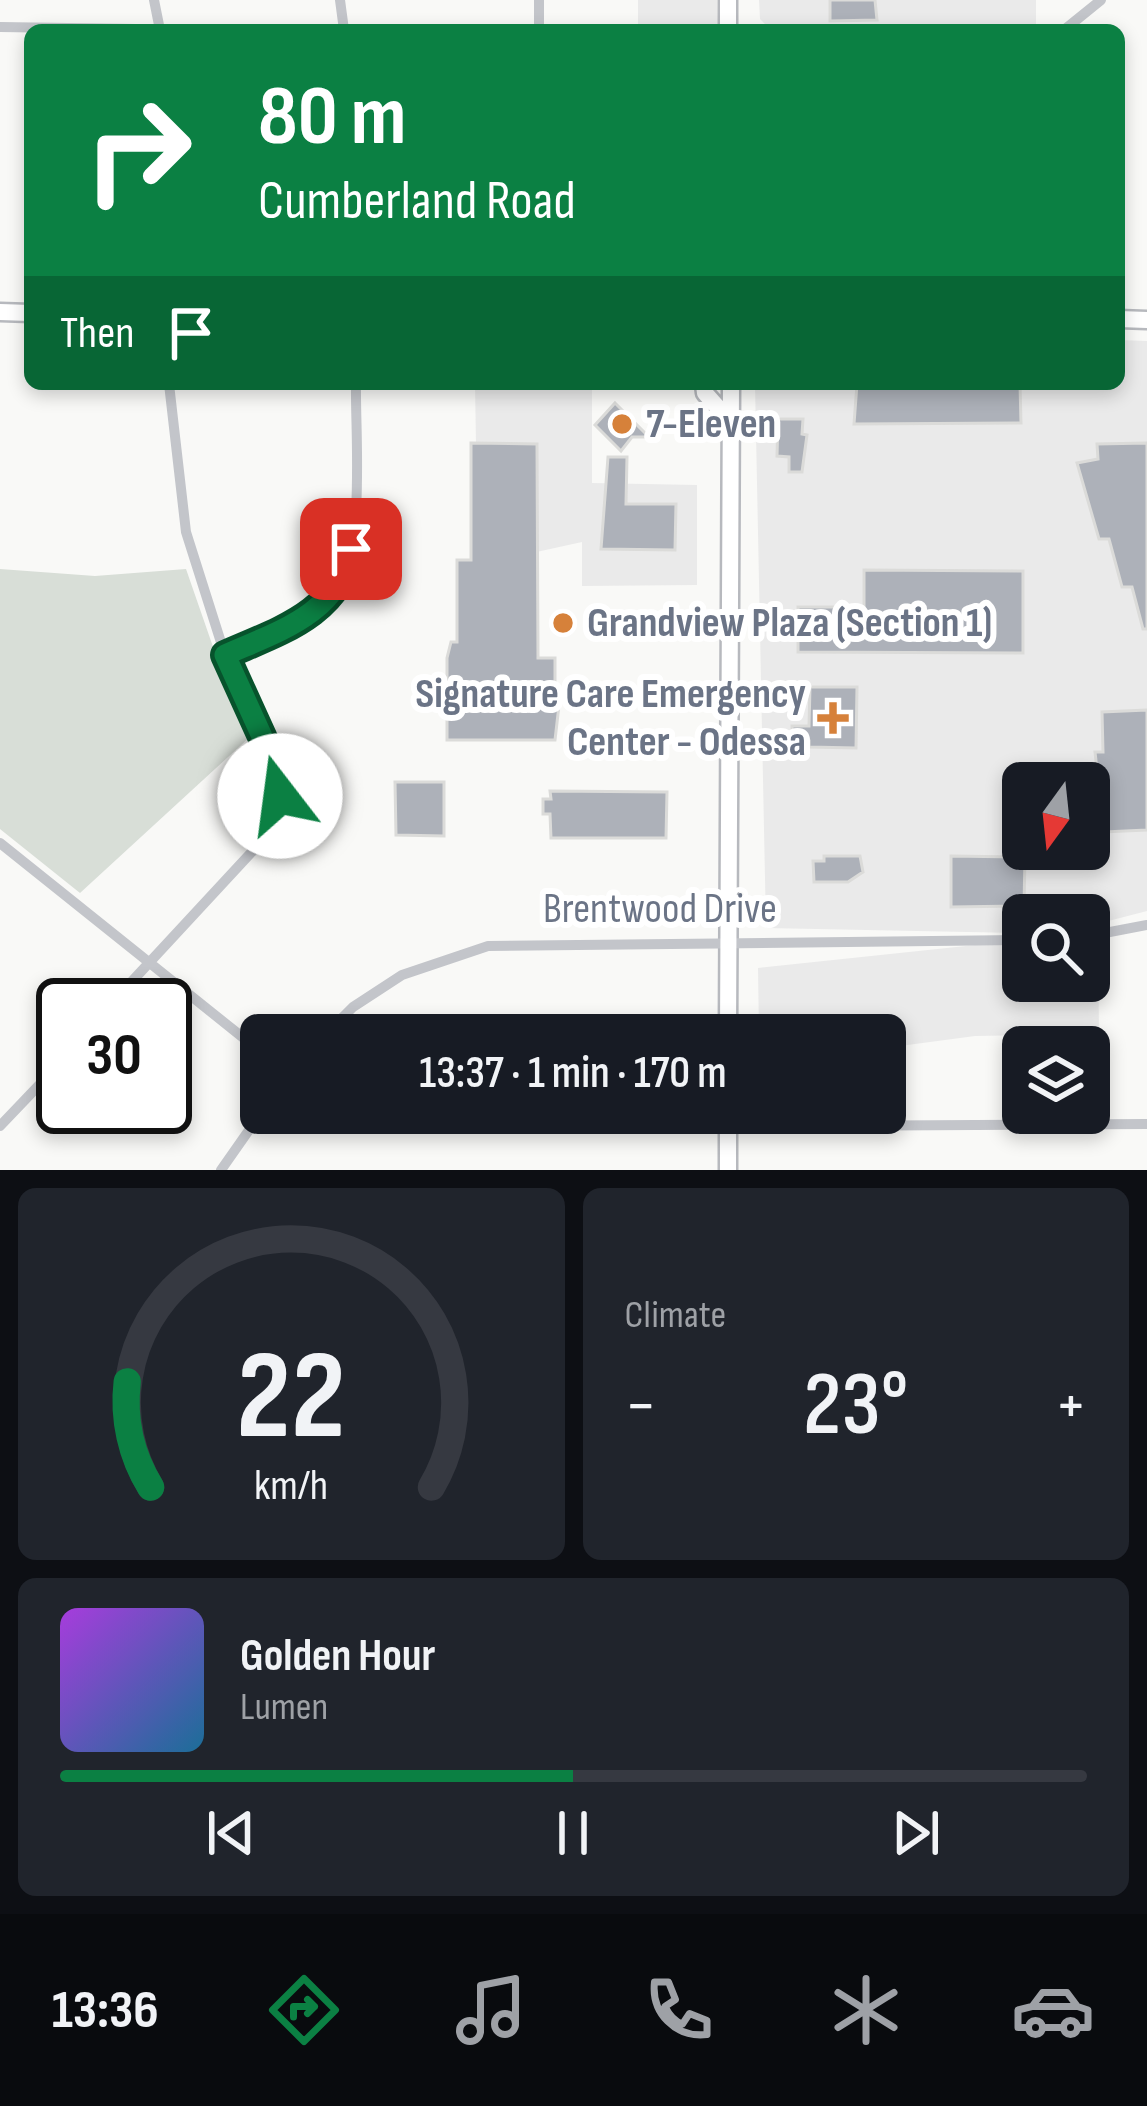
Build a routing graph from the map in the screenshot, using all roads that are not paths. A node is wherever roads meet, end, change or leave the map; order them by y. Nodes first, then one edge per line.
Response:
1 (1100, 0) edge
2 (1071, 24) edge
3 (170, 390) edge
4 (356, 390) edge
5 (705, 390) edge
6 (730, 390) edge
7 (729, 420) junction
8 (225, 655) junction
9 (0, 844) edge
10 (1147, 925) edge
11 (1110, 932) edge
12 (1002, 940) edge
13 (728, 941) junction
14 (146, 961) junction
15 (132, 978) edge
16 (349, 1014) edge
17 (728, 1014) edge
18 (240, 1035) edge
19 (36, 1088) edge
20 (906, 1122) edge
21 (1147, 1124) edge
22 (0, 1126) edge
23 (246, 1134) edge
24 (728, 1134) edge
25 (221, 1170) edge
26 (728, 1170) edge

1 - 2 street
3 - 8 street
4 - 8 street
5 - 7 main road
6 - 7 main road
7 - 13 main road
8 - 14 street
9 - 14 street
10 - 11 street
12 - 13 street, Brentwood Drive
13 - 16 street, Brentwood Drive
13 - 17 main road
14 - 15 street
14 - 18 street
19 - 22 street
20 - 21 street
23 - 25 street
24 - 26 main road

